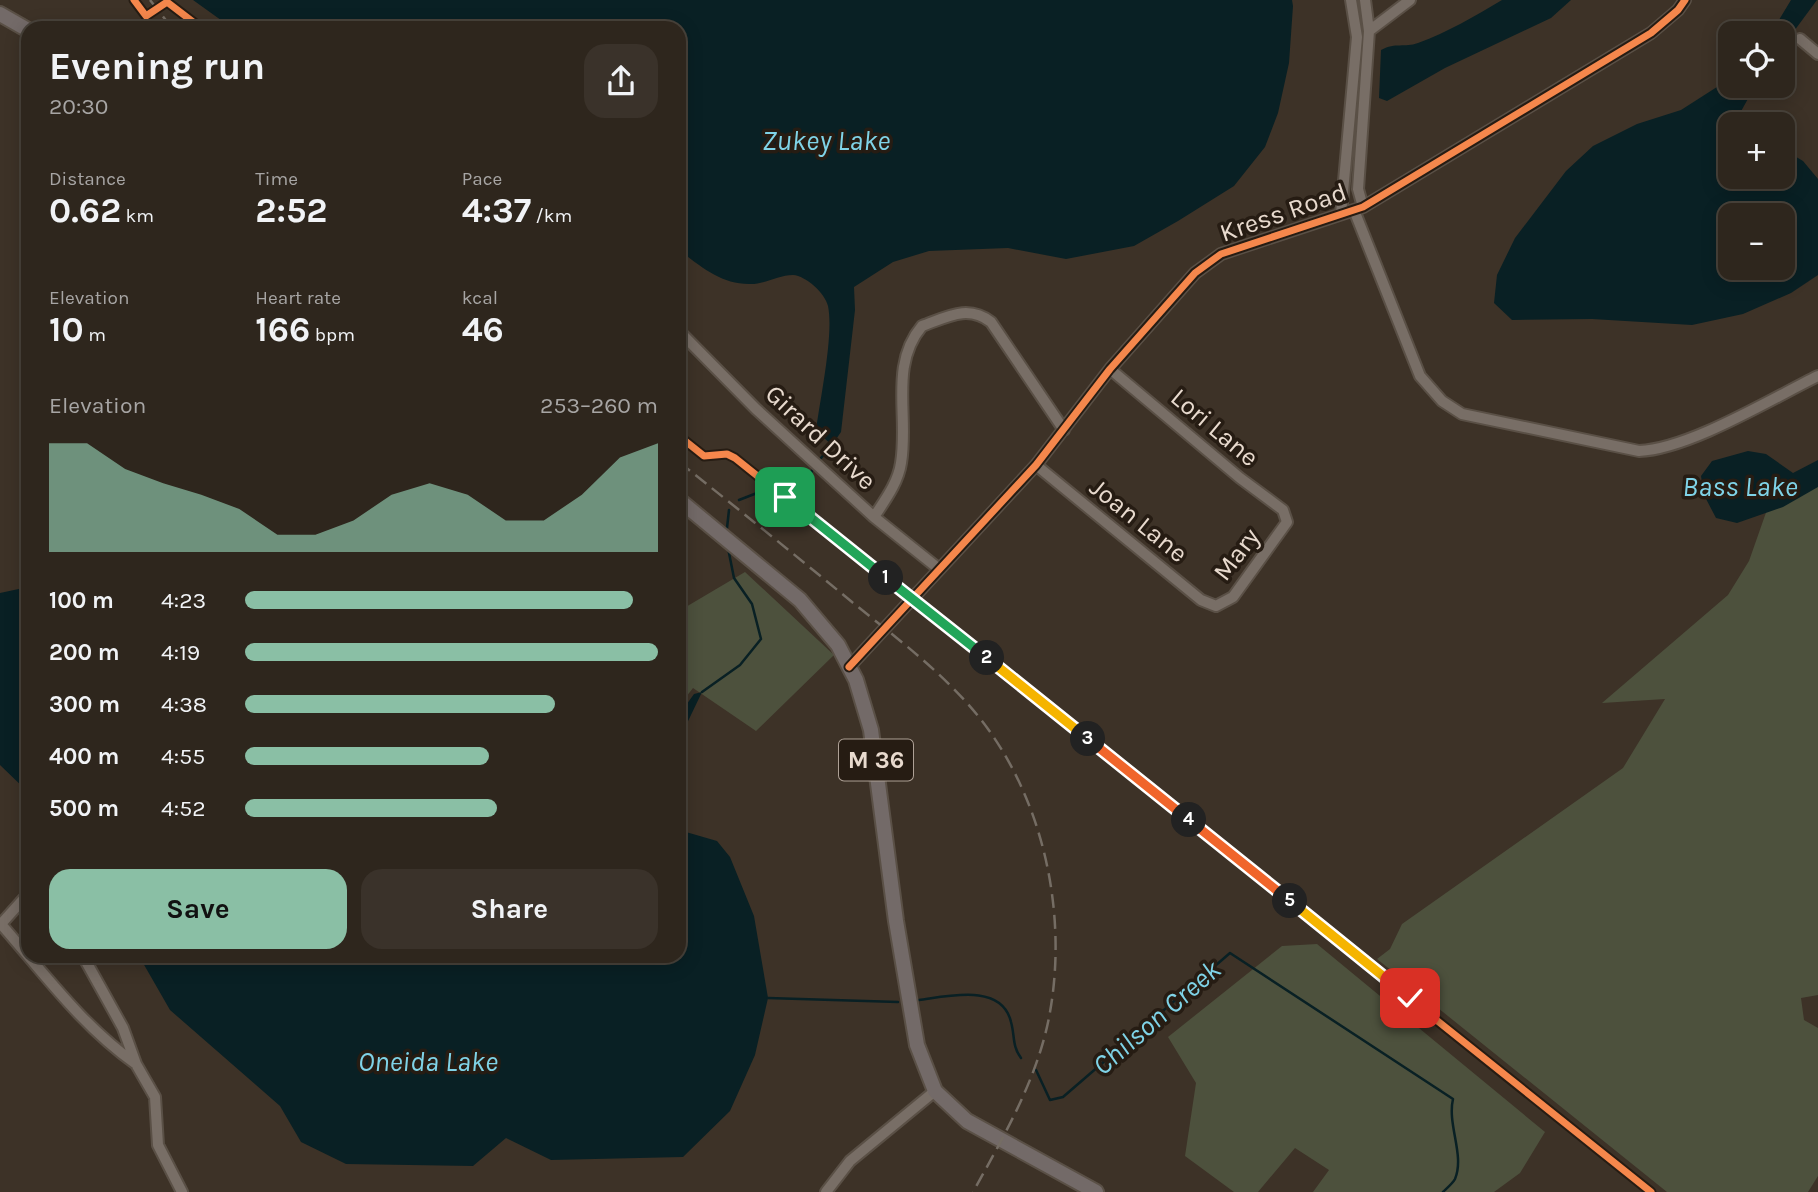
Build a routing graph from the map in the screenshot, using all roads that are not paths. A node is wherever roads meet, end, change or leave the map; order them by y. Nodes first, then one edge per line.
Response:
1 (1350, 0) edge
2 (1364, 0) edge
3 (1410, 0) edge
4 (1685, 0) edge
5 (0, 14) edge
6 (21, 26) edge
7 (1368, 31) junction
8 (1800, 39) dead end
9 (1818, 54) edge
10 (1358, 208) junction
11 (1341, 214) junction
12 (686, 338) edge
13 (1110, 369) junction
14 (1818, 376) edge
15 (1064, 429) junction
16 (1037, 466) junction
17 (686, 506) edge
18 (874, 517) junction
19 (1287, 522) joint
20 (939, 569) junction
21 (1216, 606) joint
22 (849, 667) junction
23 (21, 902) edge
24 (0, 924) edge
25 (21, 949) edge
26 (33, 963) edge
27 (87, 963) edge
28 (136, 1064) junction
29 (934, 1091) junction
30 (182, 1192) edge
31 (826, 1192) edge
32 (1096, 1192) edge

1 - 11 street
2 - 7 street
3 - 7 street
4 - 10 street, Kress Road
5 - 6 main road
7 - 10 street
8 - 9 street
10 - 11 street, Kress Road
10 - 14 street
11 - 13 street, Kress Road
12 - 18 street, Girard Drive
13 - 15 street, Kress Road
13 - 19 street, Lori Lane
15 - 16 street, Kress Road
15 - 18 street
16 - 20 street, Kress Road
16 - 21 street, Joan Lane
17 - 22 main road, M 36
18 - 20 street, Girard Drive
19 - 21 street, Mary
20 - 22 street, Kress Road
22 - 29 main road, M 36
23 - 24 street
24 - 25 street
26 - 28 street
27 - 28 street
28 - 30 street
29 - 31 street
29 - 32 main road, M 36

